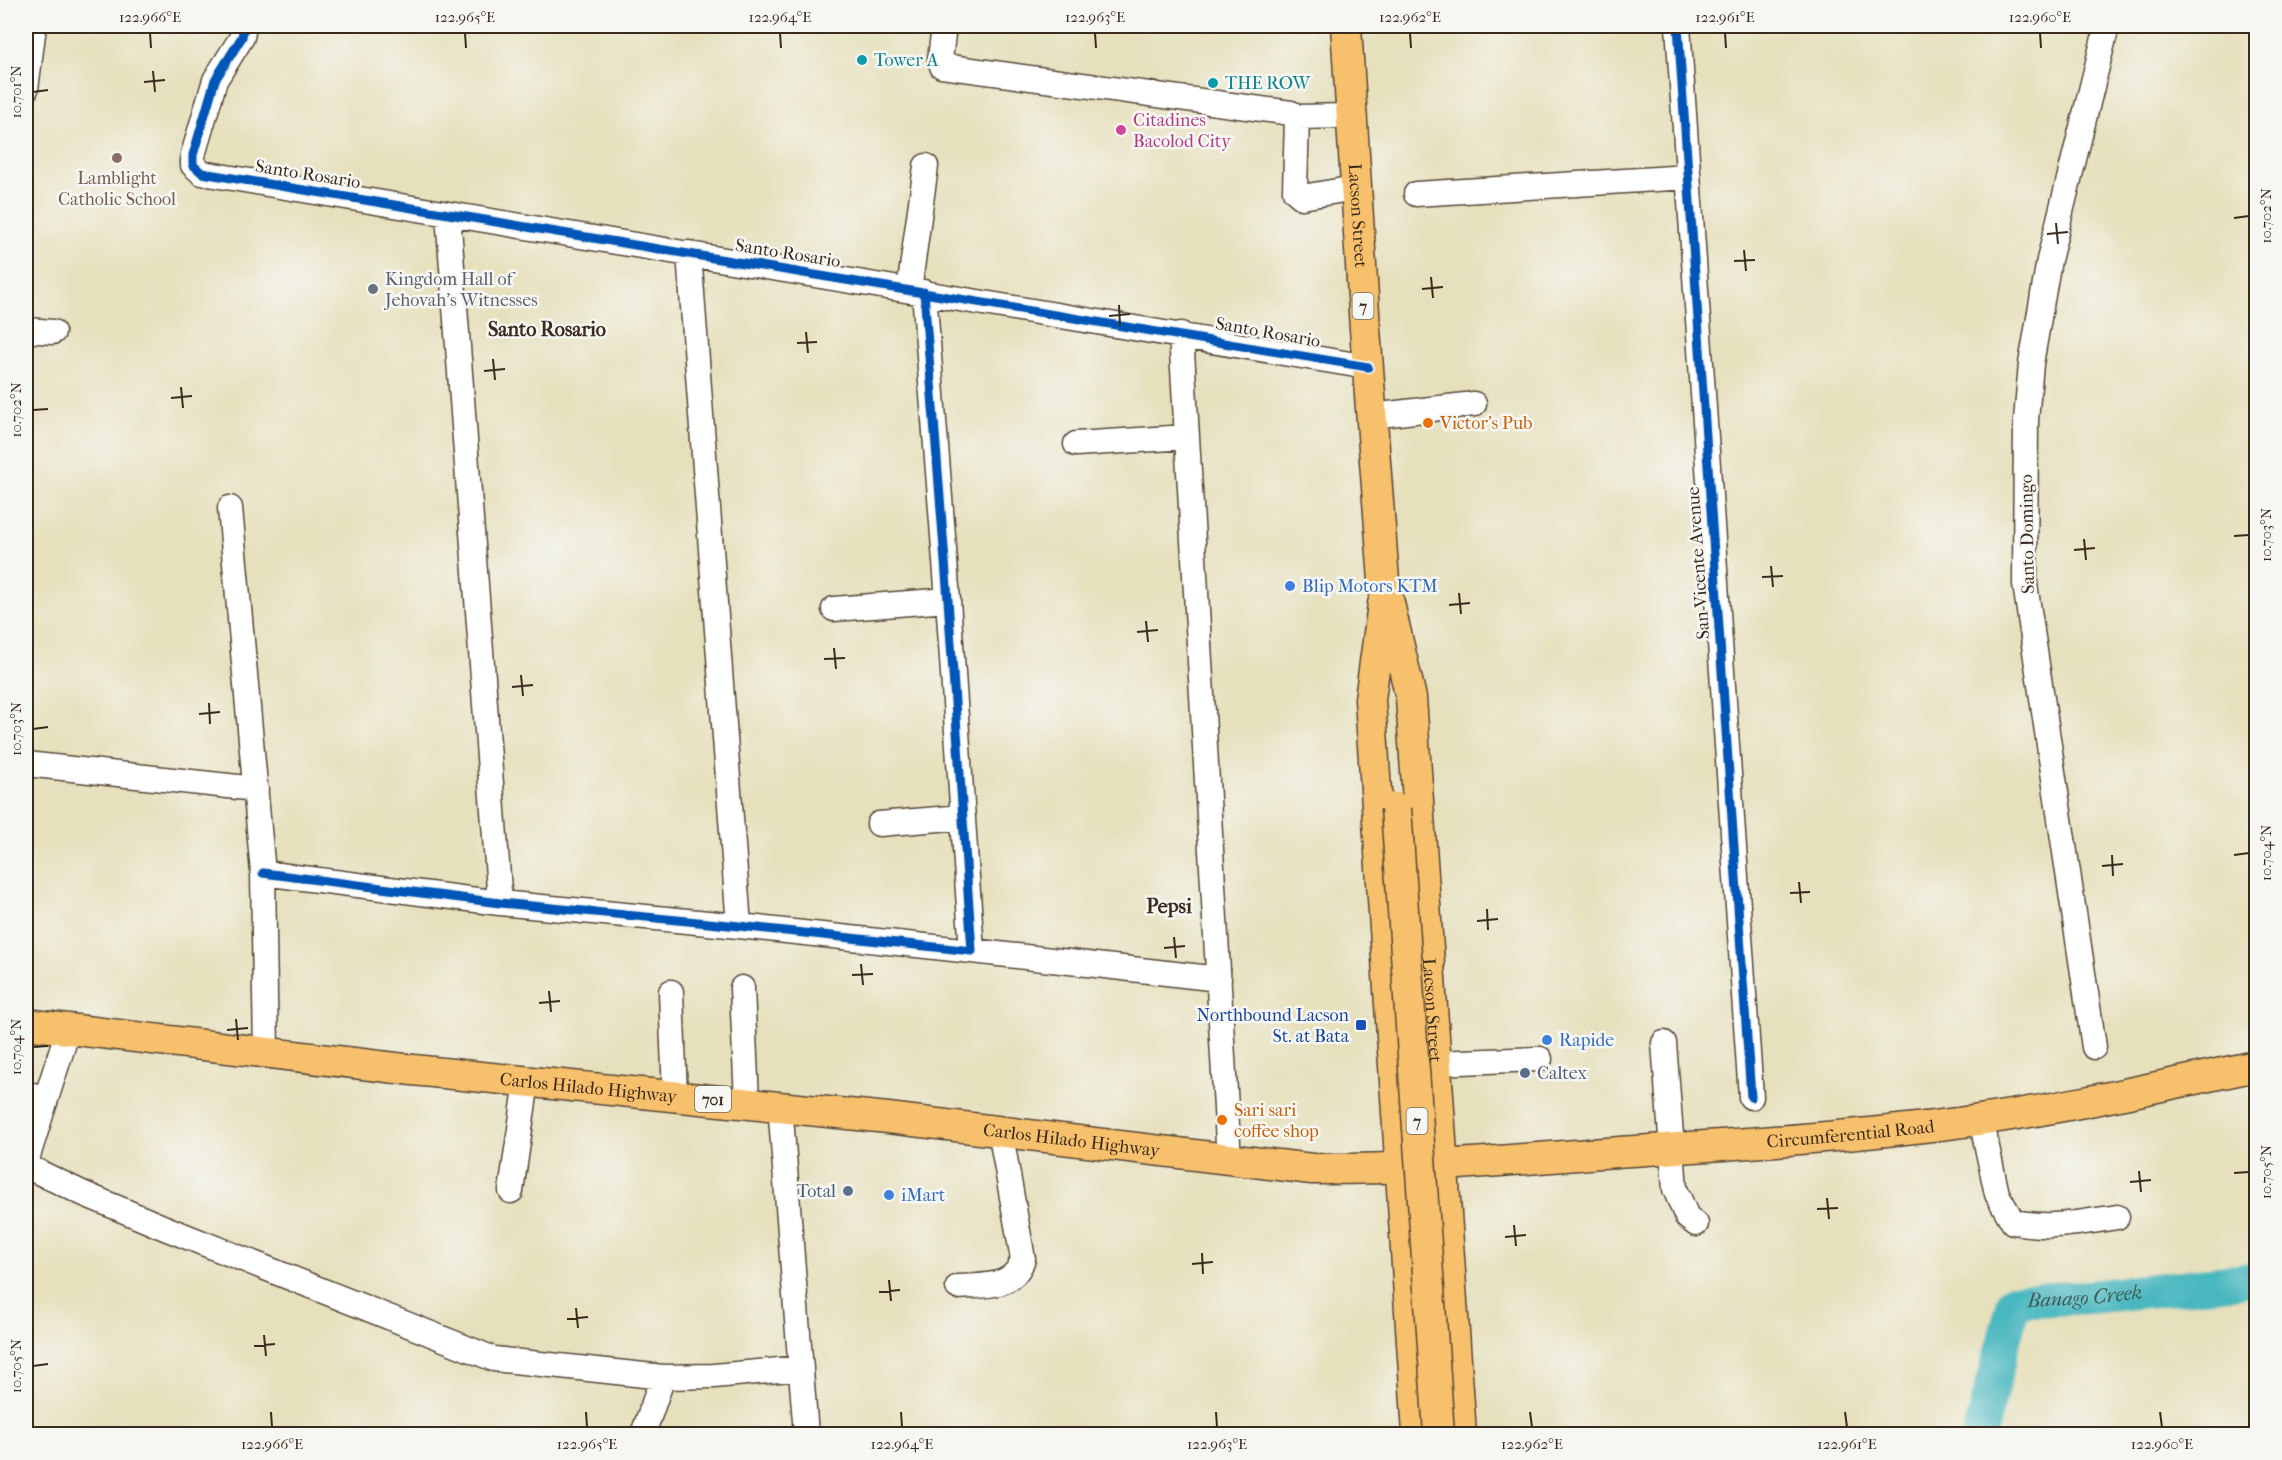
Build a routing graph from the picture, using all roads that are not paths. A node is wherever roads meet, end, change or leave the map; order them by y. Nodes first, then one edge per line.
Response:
1 (34, 26) edge
2 (244, 26) edge
3 (944, 26) edge
4 (1346, 26) edge
5 (1678, 26) edge
6 (2107, 26) edge
7 (26, 89) edge
8 (1351, 116) junction
9 (1297, 117) junction
10 (926, 166) dead end
11 (1688, 177) junction
12 (1355, 188) junction
13 (1416, 194) dead end
14 (448, 214) junction
15 (689, 254) junction
16 (917, 291) junction
17 (26, 330) edge
18 (53, 332) dead end
19 (1181, 334) junction
20 (1368, 367) junction
21 (1474, 404) dead end
22 (1372, 416) junction
23 (1187, 437) junction
24 (1076, 444) dead end
25 (230, 508) dead end
26 (1385, 586) junction
27 (948, 600) junction
28 (834, 609) dead end
29 (26, 764) edge
30 (256, 789) junction
31 (963, 817) junction
32 (879, 824) dead end
33 (263, 873) junction
34 (500, 903) junction
35 (739, 926) junction
36 (972, 951) junction
37 (1219, 979) junction
38 (742, 988) dead end
39 (671, 992) dead end
40 (26, 1024) edge
41 (68, 1030) junction
42 (1664, 1043) dead end
43 (2094, 1047) dead end
44 (266, 1053) junction
45 (1540, 1059) dead end
46 (1435, 1063) junction
47 (2256, 1066) edge
48 (527, 1081) junction
49 (36, 1095) edge
50 (675, 1096) junction
51 (1751, 1097) dead end
52 (747, 1102) junction
53 (780, 1105) junction
54 (1981, 1119) junction
55 (1000, 1130) junction
56 (1671, 1149) junction
57 (1229, 1160) junction
58 (26, 1162) edge
59 (1442, 1165) junction
60 (26, 1166) edge
61 (1401, 1167) junction
62 (511, 1191) dead end
63 (2117, 1217) dead end
64 (1696, 1224) dead end
65 (958, 1287) dead end
66 (801, 1368) junction
67 (663, 1377) junction
68 (643, 1434) edge
69 (806, 1434) edge
70 (1418, 1434) edge
71 (1439, 1434) edge
72 (1461, 1434) edge

1 - 7 street
2 - 14 street, Santo Rosario
3 - 9 street
4 - 8 main road, Lacson Street / 7
5 - 11 street, San Vicente Avenue
6 - 43 street, Santo Domingo
8 - 9 street
8 - 12 main road, Lacson Street / 7
9 - 12 street
10 - 16 street
11 - 13 street
11 - 51 street, San Vicente Avenue
12 - 20 main road, Lacson Street / 7
14 - 15 street, Santo Rosario
14 - 34 street
15 - 16 street, Santo Rosario
15 - 35 street
16 - 19 street, Santo Rosario
16 - 27 street
17 - 18 street
19 - 20 street, Santo Rosario
19 - 23 street
20 - 22 main road, Lacson Street / 7
21 - 22 street
22 - 26 main road, Lacson Street / 7
23 - 24 street
23 - 37 street
25 - 30 street
26 - 46 main road, Lacson Street / 7
26 - 61 main road, Lacson Street / 7
26 - 71 main road, Lacson Street / 7, bridge
27 - 28 street
27 - 31 street
29 - 30 street
30 - 33 street
31 - 32 street
31 - 36 street
33 - 34 street
33 - 44 street
34 - 35 street
35 - 36 street
36 - 37 street
37 - 57 street
38 - 52 street
39 - 50 street
40 - 41 main road, Carlos Hilado Highway / 701
41 - 44 main road, Carlos Hilado Highway / 701
41 - 49 street
42 - 56 street
44 - 48 main road, Carlos Hilado Highway / 701
45 - 46 street
46 - 59 main road, Lacson Street / 7
47 - 54 main road, Circumferential Road
48 - 50 main road, Carlos Hilado Highway / 701
48 - 62 street
49 - 58 street
50 - 52 main road, Carlos Hilado Highway / 701
52 - 53 main road, Carlos Hilado Highway / 701
53 - 55 main road, Carlos Hilado Highway / 701
53 - 66 street
54 - 56 main road, Circumferential Road
54 - 63 street
55 - 57 main road, Carlos Hilado Highway / 701
55 - 65 street
56 - 59 main road, Circumferential Road
56 - 64 street
57 - 61 main road, Carlos Hilado Highway / 701
59 - 61 main road, Carlos Hilado Highway
59 - 72 main road, Lacson Street / 7
60 - 67 street
61 - 70 main road, Lacson Street / 7
66 - 67 street
66 - 69 street
67 - 68 street

